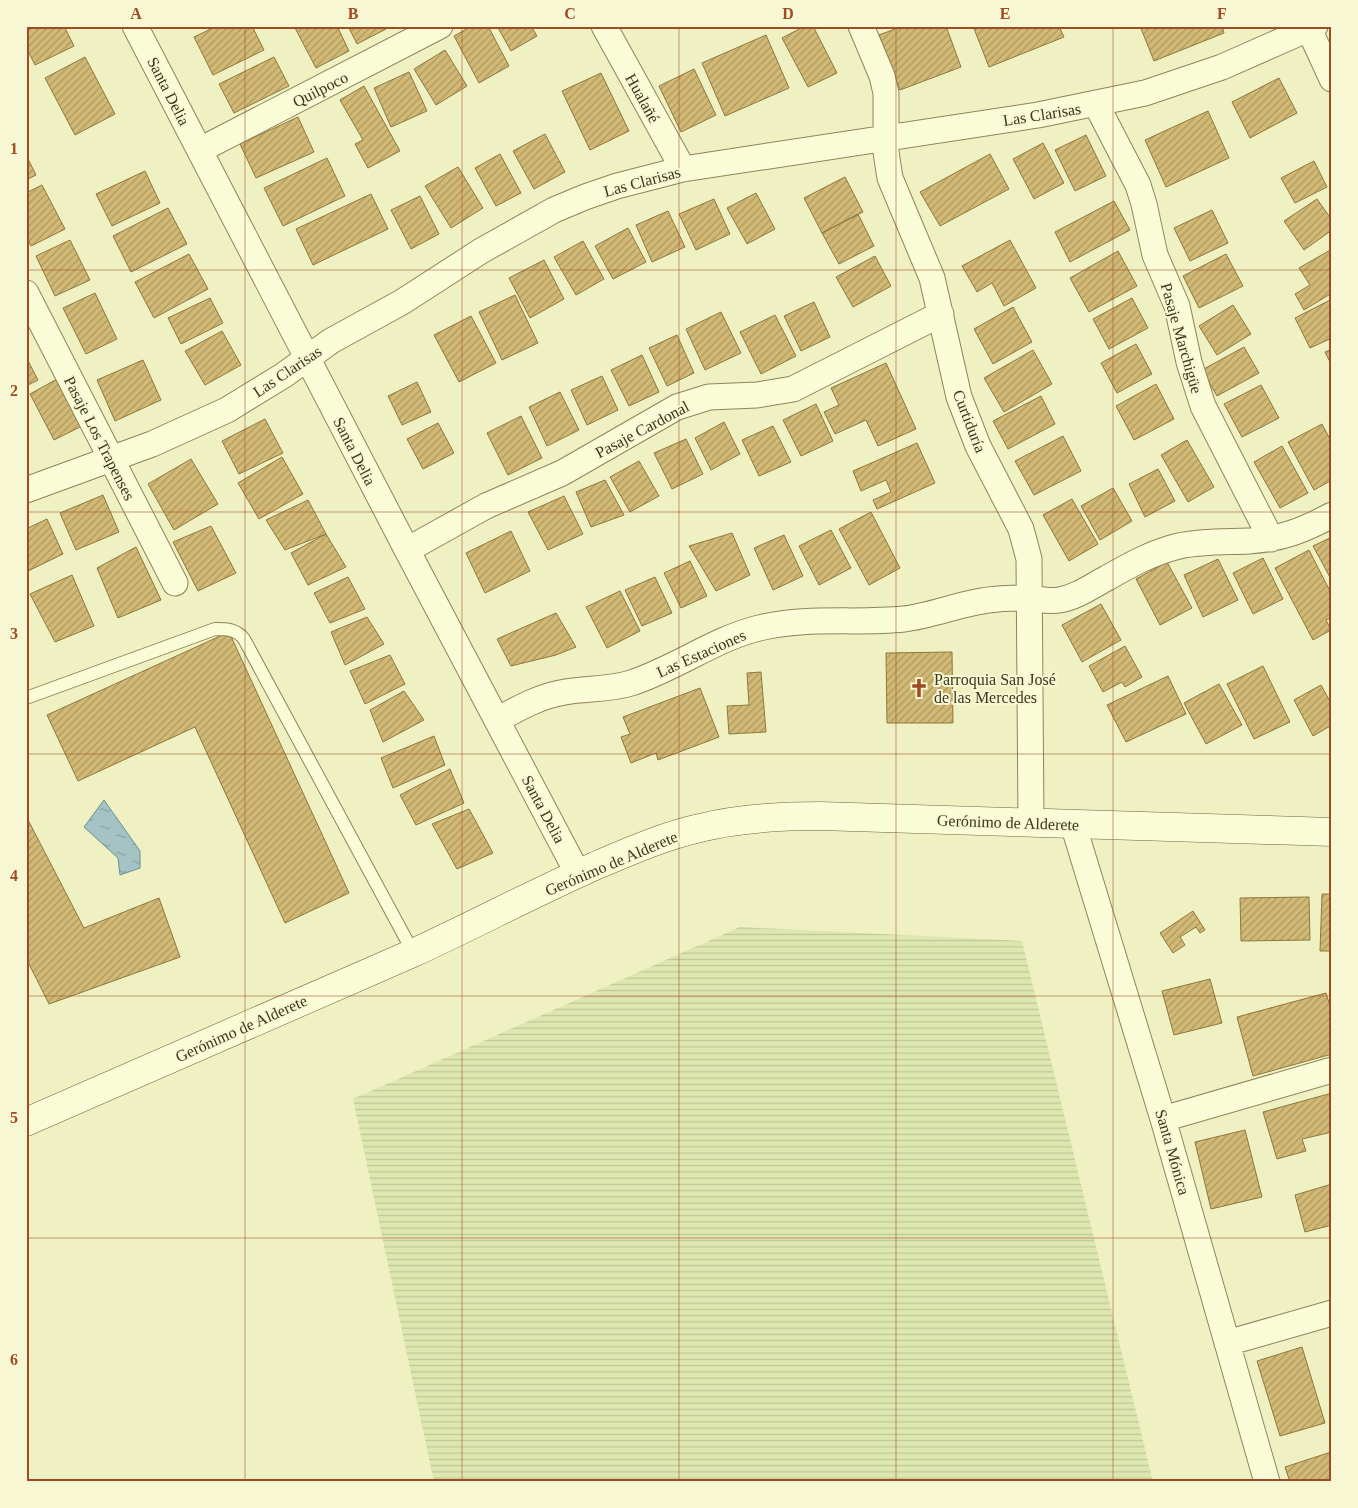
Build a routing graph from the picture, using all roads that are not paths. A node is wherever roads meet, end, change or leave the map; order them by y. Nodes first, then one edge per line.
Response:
1 (136, 26) edge
2 (440, 26) edge
3 (604, 26) edge
4 (860, 26) edge
5 (1312, 28) edge
6 (408, 34) edge
7 (1332, 79) edge
8 (1096, 104) junction
9 (886, 138) junction
10 (200, 150) junction
11 (683, 169) junction
12 (26, 294) edge
13 (941, 314) junction
14 (307, 357) junction
15 (111, 459) junction
16 (26, 490) edge
17 (1332, 515) edge
18 (1271, 539) junction
19 (407, 550) junction
20 (175, 583) dead end
21 (1030, 598) junction
22 (26, 698) edge
23 (497, 720) junction
24 (1031, 823) junction
25 (1073, 824) junction
26 (1332, 832) edge
27 (578, 874) junction
28 (414, 952) junction
29 (1332, 1070) edge
30 (1163, 1119) junction
31 (26, 1122) edge
32 (1332, 1313) edge
33 (1227, 1343) junction
34 (1267, 1482) edge

1 - 10 street, Santa Delia
2 - 6 street, Quilpoco
3 - 11 street, Hualañé
4 - 9 street, Curtiduría
5 - 7 street
5 - 8 street, Las Clarisas
6 - 10 street, Quilpoco
8 - 9 street, Las Clarisas
8 - 18 street, Pasaje Marchigüe
9 - 11 street, Las Clarisas
9 - 13 street, Curtiduría
10 - 14 street, Santa Delia
11 - 14 street, Las Clarisas
12 - 15 street, Pasaje Los Trapenses
13 - 19 street, Pasaje Cardonal
13 - 21 street, Curtiduría
14 - 15 street, Las Clarisas
14 - 19 street, Santa Delia
15 - 16 street, Las Clarisas
15 - 20 street, Pasaje Los Trapenses
17 - 18 street, Las Estaciones
18 - 21 street, Las Estaciones
19 - 23 street, Santa Delia
21 - 23 street, Las Estaciones
21 - 24 street, Curtiduría
22 - 28 lane
23 - 27 street, Santa Delia
24 - 25 street, Gerónimo de Alderete
24 - 27 street, Gerónimo de Alderete
25 - 26 street, Gerónimo de Alderete
25 - 30 street, Santa Mónica
27 - 28 street, Gerónimo de Alderete
28 - 31 street, Gerónimo de Alderete
29 - 30 street
30 - 33 street, Santa Mónica
32 - 33 street
33 - 34 street, Santa Mónica

